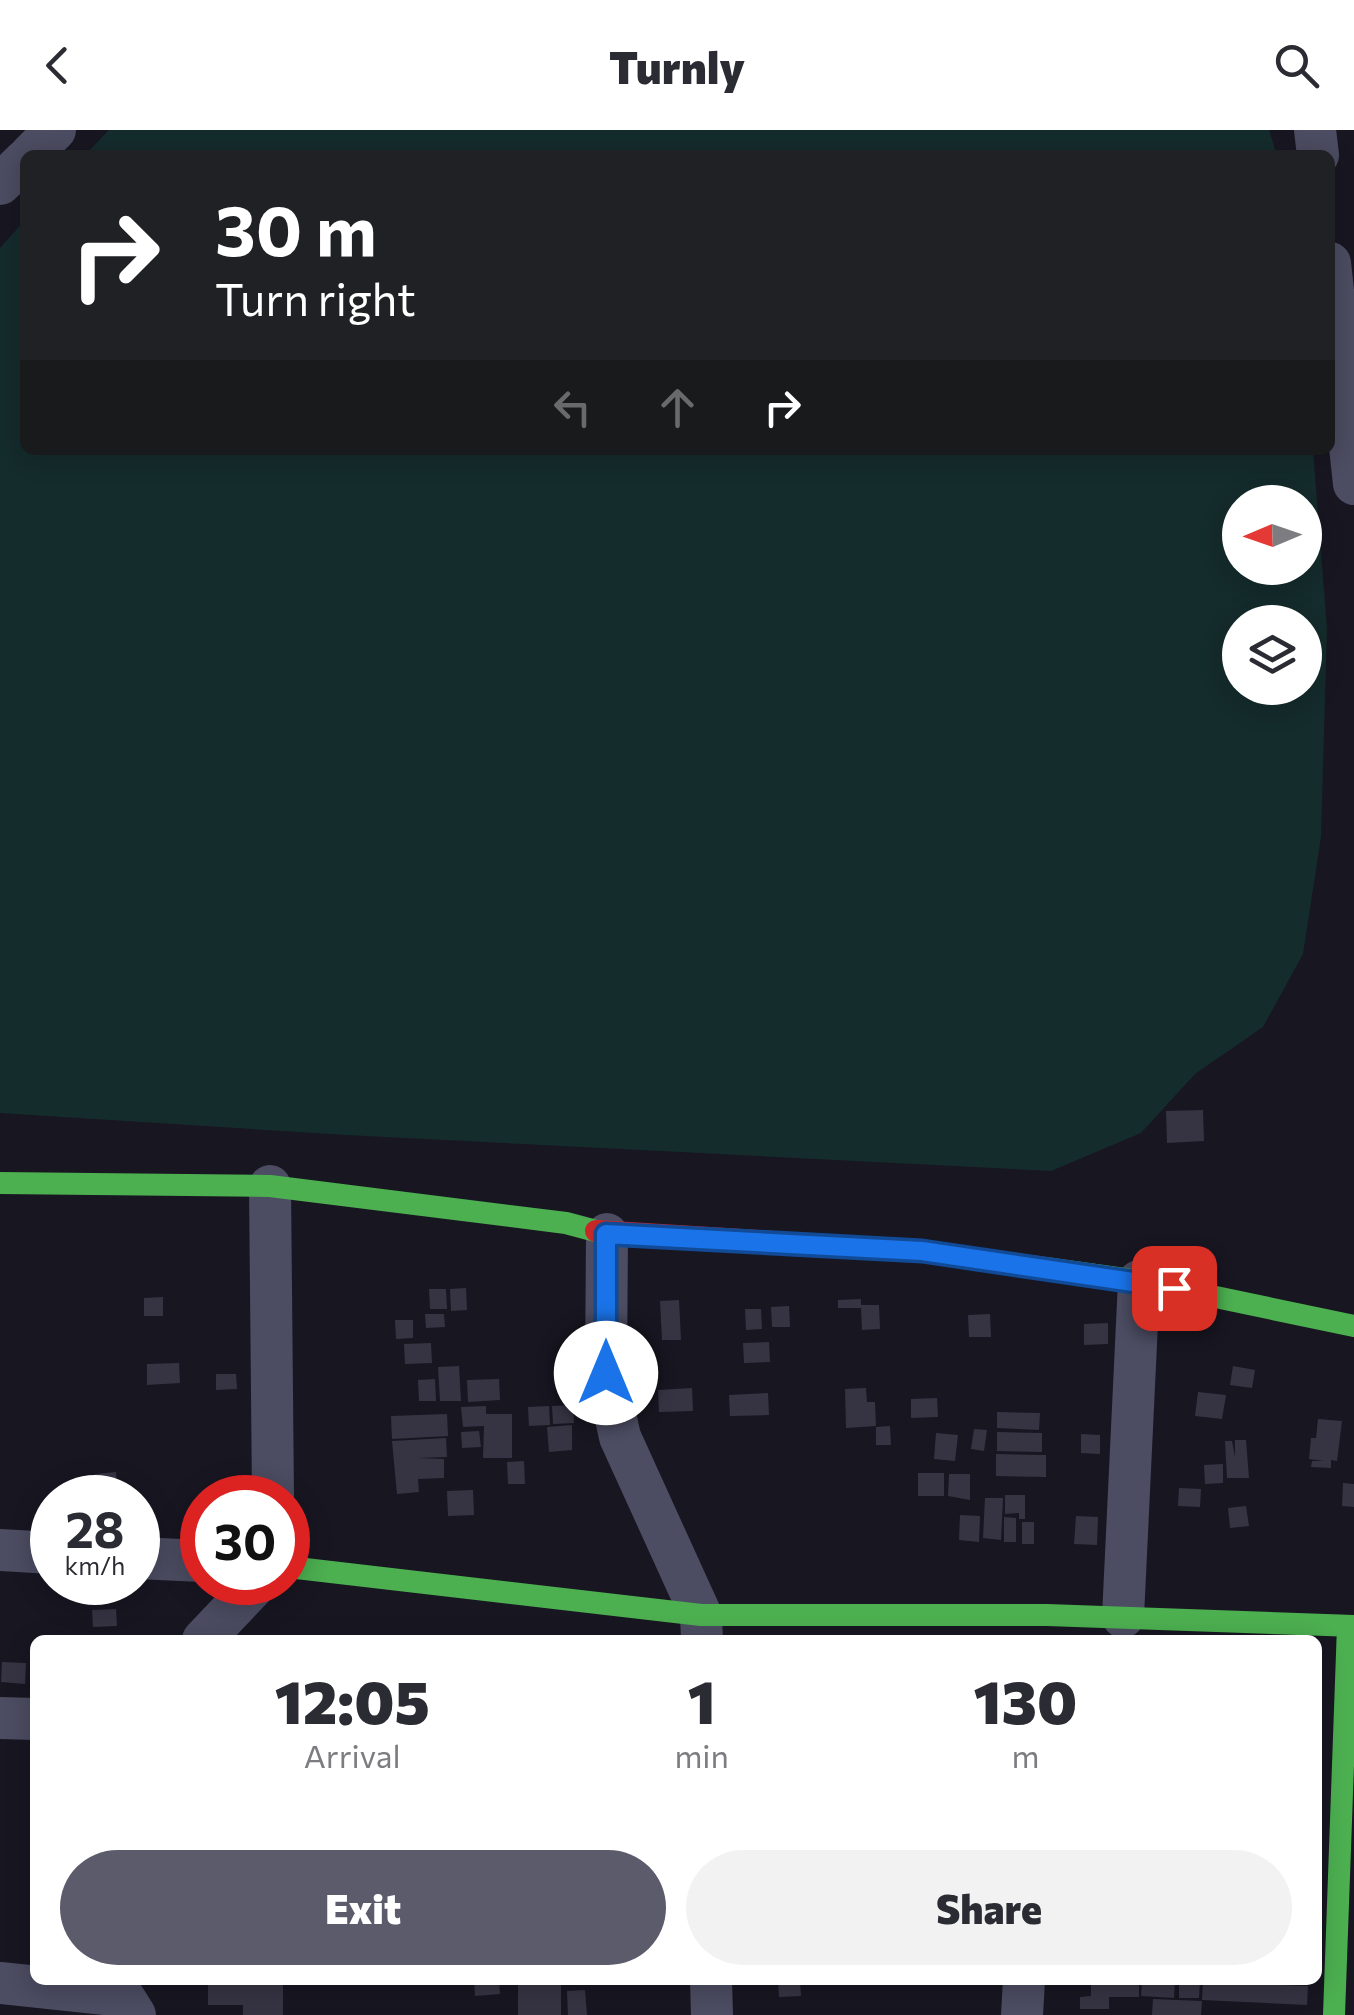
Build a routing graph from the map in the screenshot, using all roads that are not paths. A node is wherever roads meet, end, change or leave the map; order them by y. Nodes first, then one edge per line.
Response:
1 (56, 130) edge
2 (35, 150) edge
3 (20, 164) edge
4 (0, 184) edge
5 (1335, 281) edge
6 (1345, 317) edge
7 (1354, 484) edge
8 (0, 1183) edge
9 (270, 1186) junction
10 (606, 1234) junction
11 (1138, 1281) junction
12 (1354, 1326) edge
13 (274, 1475) edge
14 (0, 1550) edge
15 (30, 1552) edge
16 (310, 1570) edge
17 (236, 1605) edge
18 (1123, 1617) junction
19 (1351, 1626) edge
20 (1047, 1627) edge
21 (702, 1628) edge
22 (208, 1635) edge
23 (0, 1718) edge
24 (30, 1720) edge
25 (0, 1983) edge
26 (711, 1985) edge
27 (1024, 1985) edge
28 (127, 1997) edge
29 (712, 2015) edge
30 (1022, 2015) edge
31 (1334, 2015) edge

1 - 2 street
3 - 4 street
5 - 6 street
6 - 7 street
8 - 9 street
9 - 10 street
9 - 13 street
10 - 11 street
10 - 21 street
11 - 12 street
11 - 18 street
14 - 15 street
16 - 21 street
17 - 22 street
18 - 19 street
18 - 20 street
19 - 31 street
20 - 21 street
23 - 24 street
25 - 28 street
26 - 29 street
27 - 30 street

